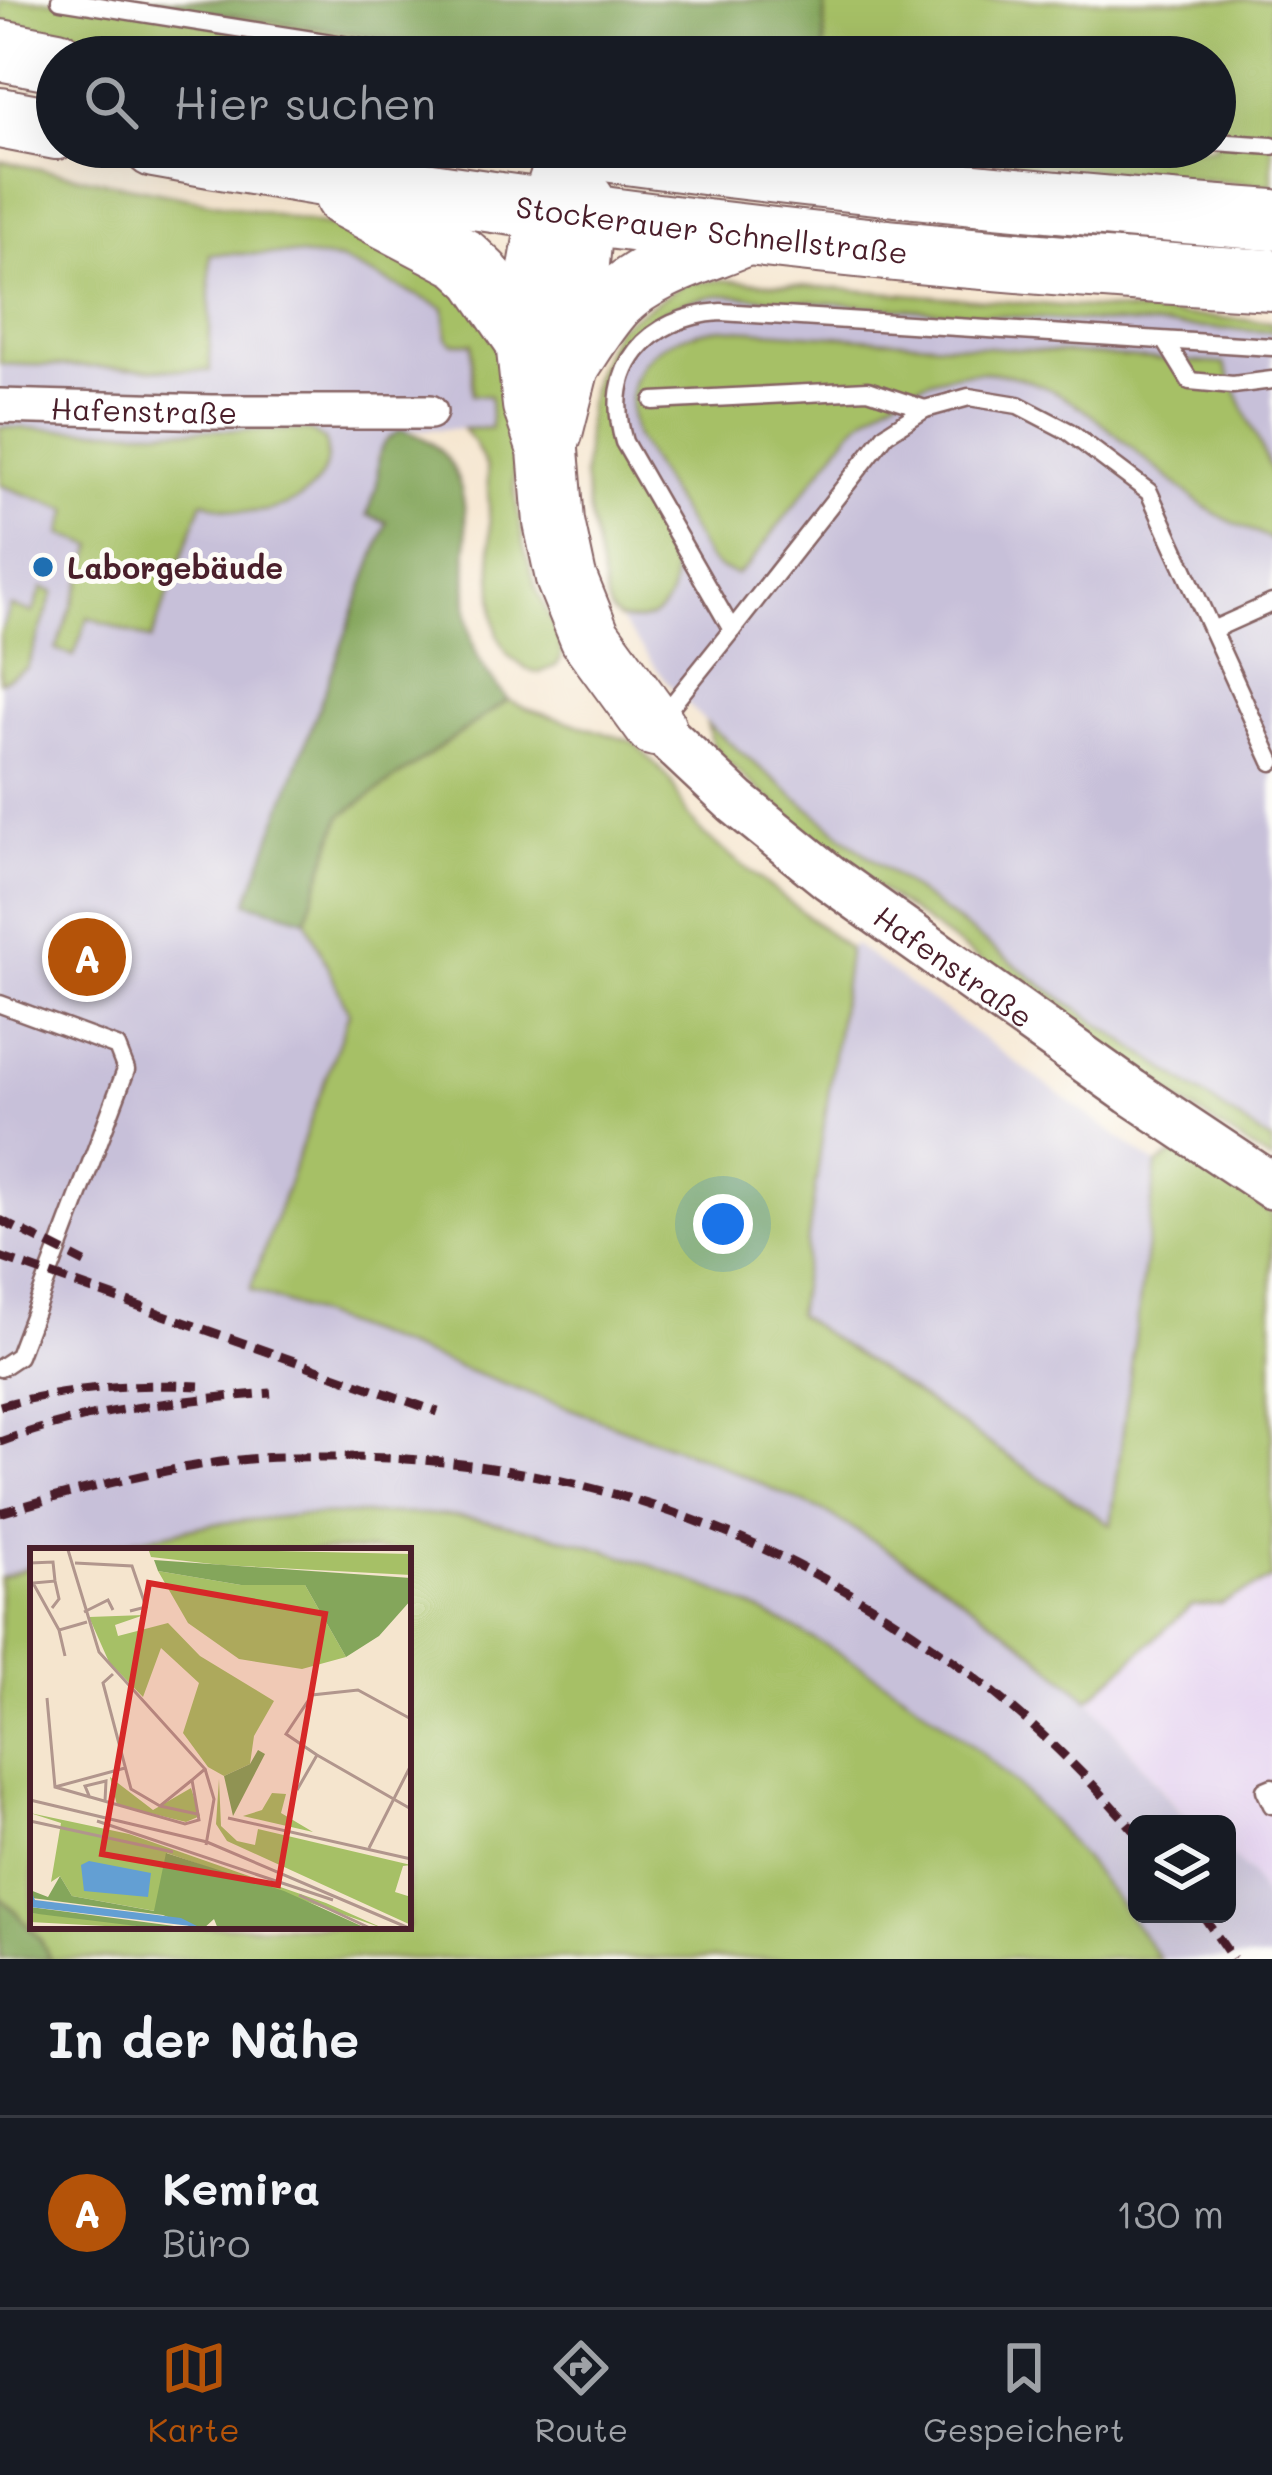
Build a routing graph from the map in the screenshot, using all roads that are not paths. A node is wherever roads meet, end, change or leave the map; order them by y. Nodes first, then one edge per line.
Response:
1 (60, 0) edge
2 (287, 36) edge
3 (0, 50) edge
4 (36, 57) edge
5 (0, 118) edge
6 (36, 125) edge
7 (1236, 143) edge
8 (1272, 146) edge
9 (270, 168) edge
10 (740, 168) edge
11 (297, 173) junction
12 (567, 214) junction
13 (1272, 220) edge
14 (745, 236) junction
15 (1272, 280) edge
16 (1166, 342) junction
17 (1272, 347) edge
18 (547, 353) junction
19 (1272, 380) edge
20 (653, 401) dead end
21 (0, 406) edge
22 (925, 409) junction
23 (430, 412) dead end
24 (1272, 603) edge
25 (732, 630) junction
26 (1212, 630) junction
27 (655, 726) junction
28 (1272, 762) edge
29 (0, 1004) edge
30 (1272, 1186) edge
31 (0, 1368) edge
32 (1272, 1787) edge
33 (1272, 1805) edge

1 - 2 lane
3 - 4 highway
5 - 6 highway
7 - 8 lane
9 - 11 highway, Stockerauer Schnellstraße
10 - 13 highway
11 - 12 highway, Stockerauer Schnellstraße
11 - 18 highway
12 - 14 highway, Stockerauer Schnellstraße
12 - 18 highway
14 - 15 highway, Stockerauer Schnellstraße
14 - 18 highway
16 - 17 lane
16 - 19 lane
16 - 25 lane
18 - 27 highway
20 - 22 lane
21 - 23 street, Hafenstraße
22 - 25 lane
22 - 26 lane
24 - 26 lane
25 - 27 lane
26 - 28 lane
27 - 30 street, Hafenstraße
29 - 31 lane
32 - 33 lane

